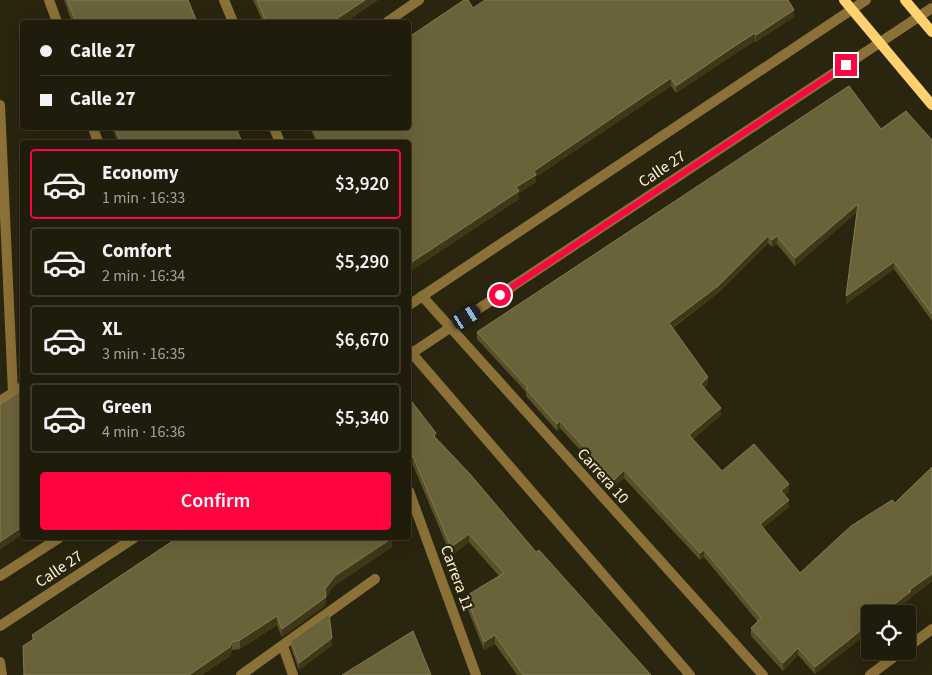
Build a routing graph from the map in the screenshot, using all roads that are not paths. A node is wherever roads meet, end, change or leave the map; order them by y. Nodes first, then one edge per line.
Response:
1 (49, 0) edge
2 (224, 0) edge
3 (420, 0) edge
4 (844, 0) edge
5 (866, 0) edge
6 (905, 0) edge
7 (932, 8) edge
8 (852, 9) junction
9 (919, 17) junction
10 (55, 20) edge
11 (232, 20) edge
12 (390, 20) edge
13 (932, 32) edge
14 (879, 43) junction
15 (0, 105) edge
16 (932, 105) edge
17 (422, 296) junction
18 (411, 304) edge
19 (450, 328) junction
20 (411, 352) edge
21 (411, 354) edge
22 (18, 390) edge
23 (0, 400) edge
24 (411, 496) edge
25 (56, 540) edge
26 (131, 540) edge
27 (0, 576) edge
28 (375, 579) dead end
29 (0, 626) edge
30 (932, 629) edge
31 (916, 641) edge
32 (283, 646) junction
33 (890, 660) edge
34 (0, 662) edge
35 (2, 675) edge
36 (241, 675) edge
37 (293, 675) edge
38 (476, 675) edge
39 (690, 675) edge
40 (763, 675) edge
41 (870, 675) edge

1 - 10 street
2 - 11 street
3 - 12 street
4 - 8 street
5 - 8 street, Calle 27
6 - 9 street
7 - 9 street, Calle 27
8 - 14 street
8 - 17 street, Calle 27
9 - 13 street
9 - 14 street, Calle 27
14 - 16 street
14 - 19 street, Calle 27
15 - 22 street
17 - 18 street, Calle 27
17 - 19 street, Carrera 10
19 - 20 street, Calle 27
19 - 40 street, Carrera 10
21 - 39 street
22 - 23 street
24 - 38 street, Carrera 11
25 - 27 street, Calle 27
26 - 29 street, Calle 27
28 - 32 street
30 - 31 street
32 - 36 street
32 - 37 street
33 - 41 street
34 - 35 street

